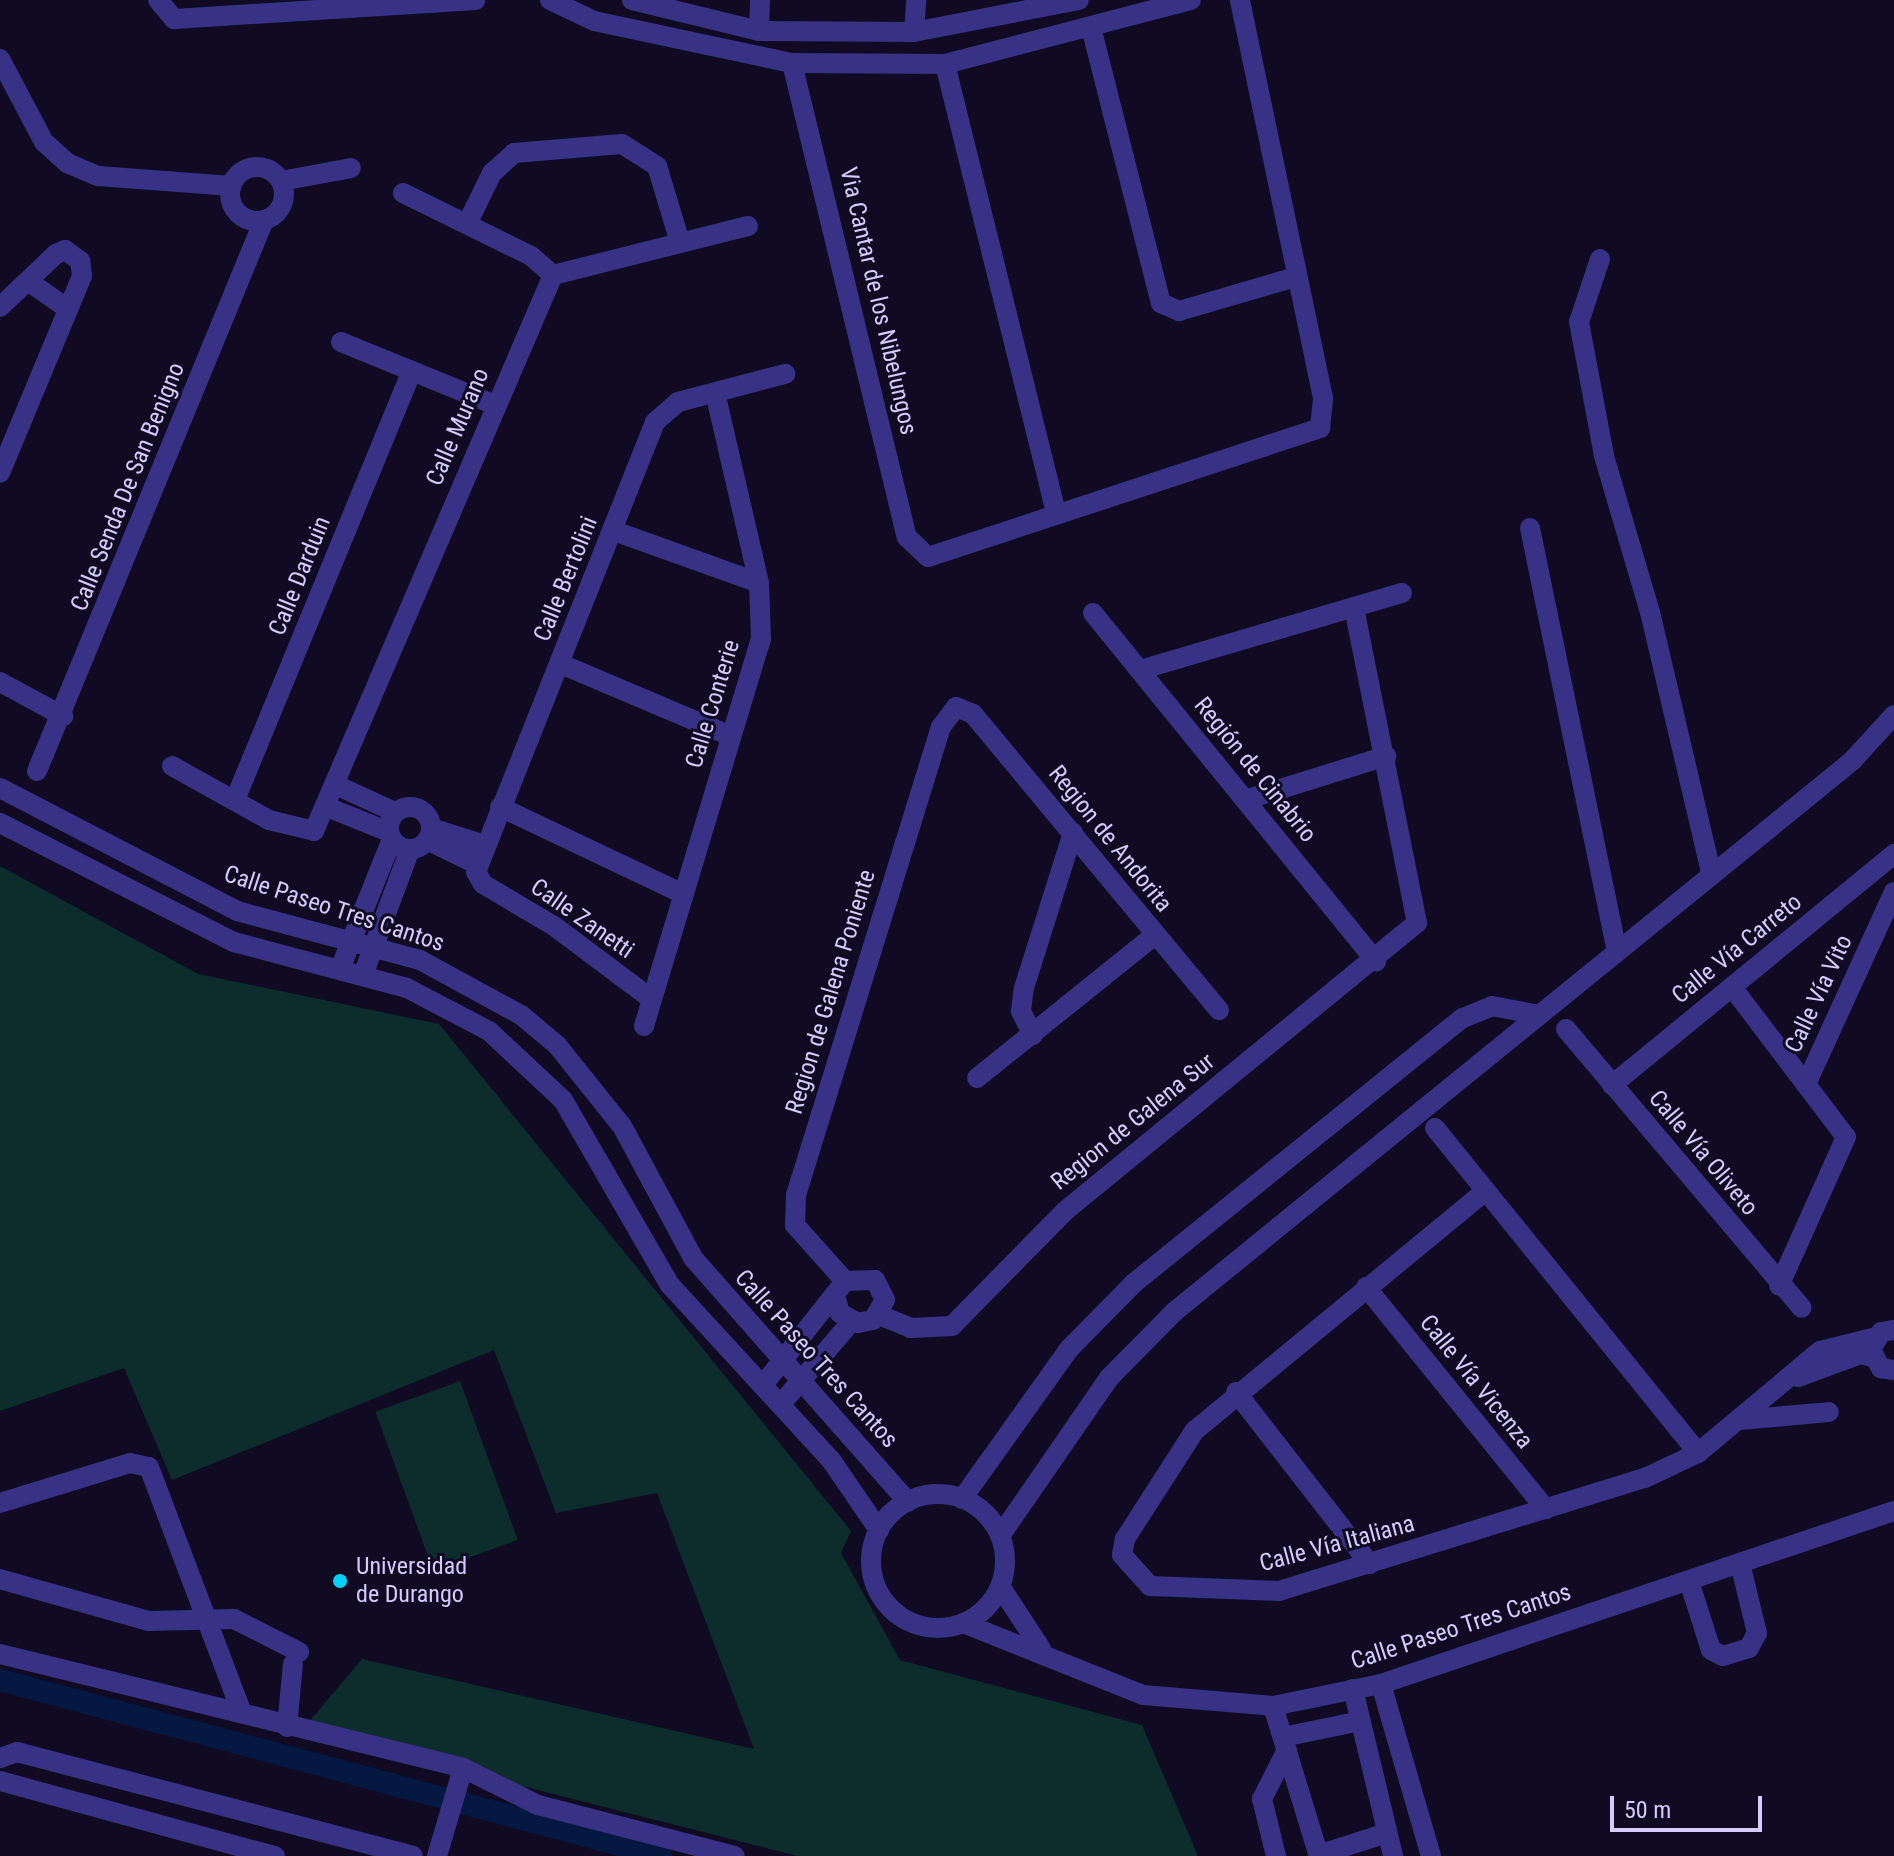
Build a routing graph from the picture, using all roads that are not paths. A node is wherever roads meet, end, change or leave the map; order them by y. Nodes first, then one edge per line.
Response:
1 (158, 0) edge
2 (475, 0) edge
3 (550, 0) edge
4 (632, 0) edge
5 (760, 0) edge
6 (916, 0) edge
7 (1078, 0) edge
8 (1191, 0) edge
9 (1240, 0) edge
10 (327, 4) edge
11 (759, 31) junction
12 (1092, 31) junction
13 (914, 32) junction
14 (0, 59) edge
15 (792, 63) junction
16 (945, 64) junction
17 (351, 168) dead end
18 (281, 181) junction
19 (232, 186) junction
20 (403, 193) dead end
21 (264, 220) junction
22 (467, 224) junction
23 (748, 226) dead end
24 (679, 239) junction
25 (1600, 259) dead end
26 (553, 275) junction
27 (1295, 277) junction
28 (28, 281) junction
29 (0, 307) edge
30 (68, 309) junction
31 (341, 342) dead end
32 (412, 371) junction
33 (785, 374) dead end
34 (715, 393) junction
35 (495, 405) junction
36 (0, 473) edge
37 (1055, 510) junction
38 (1530, 528) dead end
39 (614, 531) junction
40 (759, 583) junction
41 (1402, 593) dead end
42 (1354, 607) junction
43 (1093, 613) dead end
44 (561, 664) junction
45 (1140, 670) junction
46 (0, 682) edge
47 (956, 707) joint
48 (1894, 715) edge
49 (63, 716) junction
50 (731, 736) junction
51 (1386, 756) junction
52 (172, 766) dead end
53 (37, 771) dead end
54 (336, 785) junction
55 (0, 788) edge
56 (235, 800) junction
57 (1245, 800) junction
58 (327, 807) junction
59 (500, 807) junction
60 (0, 823) edge
61 (392, 828) junction
62 (1073, 833) junction
63 (423, 839) junction
64 (485, 845) junction
65 (1894, 854) edge
66 (1711, 873) junction
67 (480, 875) junction
68 (1894, 892) edge
69 (681, 893) junction
70 (1155, 935) junction
71 (350, 939) junction
72 (374, 944) junction
73 (1617, 951) junction
74 (1376, 961) junction
75 (340, 969) junction
76 (363, 975) junction
77 (1732, 987) junction
78 (650, 998) junction
79 (1219, 1010) dead end
80 (1539, 1015) junction
81 (644, 1026) dead end
82 (1566, 1029) dead end
83 (1033, 1035) junction
84 (977, 1078) dead end
85 (1807, 1082) junction
86 (1612, 1085) junction
87 (1435, 1128) dead end
88 (1483, 1193) junction
89 (1779, 1286) junction
90 (1366, 1287) junction
91 (841, 1290) junction
92 (1802, 1308) dead end
93 (879, 1315) junction
94 (851, 1322) junction
95 (1885, 1357) edge
96 (785, 1360) junction
97 (804, 1378) junction
98 (763, 1385) junction
99 (1236, 1392) junction
100 (781, 1404) junction
101 (1829, 1412) dead end
102 (1740, 1420) junction
103 (1698, 1453) junction
104 (962, 1499) junction
105 (908, 1502) junction
106 (0, 1503) edge
107 (1546, 1509) junction
108 (1894, 1511) edge
109 (879, 1530) junction
110 (1000, 1536) junction
111 (1740, 1563) junction
112 (1370, 1564) junction
113 (0, 1579) edge
114 (1689, 1581) junction
115 (1000, 1586) junction
116 (204, 1620) junction
117 (963, 1623) junction
118 (1041, 1649) junction
119 (0, 1654) edge
120 (1381, 1684) junction
121 (1353, 1689) junction
122 (1273, 1706) junction
123 (241, 1710) junction
124 (1360, 1721) junction
125 (287, 1727) junction
126 (1285, 1744) junction
127 (0, 1758) edge
128 (463, 1768) junction
129 (0, 1781) edge
130 (188, 1799) junction
131 (1387, 1833) junction
132 (183, 1835) junction
133 (439, 1851) edge
134 (378, 1852) edge
135 (1319, 1855) edge
136 (275, 1856) edge
137 (413, 1856) edge
138 (735, 1856) edge
139 (1276, 1856) edge
140 (1393, 1856) edge
141 (1431, 1856) edge

1 - 10 street
2 - 10 street
3 - 15 street
4 - 11 street
5 - 11 street
6 - 13 street
7 - 13 street
8 - 12 street
9 - 27 street
11 - 13 street
12 - 16 street
12 - 27 street
14 - 19 street
15 - 16 street
15 - 37 street, Via Cantar de los Nibelungos
16 - 37 street
17 - 18 street
18 - 19 street
18 - 21 street
19 - 21 street
20 - 22 street
21 - 49 street, Calle Senda De San Benigno
22 - 24 street
22 - 26 street
23 - 24 street
24 - 26 street
25 - 66 street
26 - 35 street, Calle Murano
27 - 37 street
28 - 29 street
28 - 30 street
28 - 30 street
30 - 36 street
31 - 32 street
32 - 35 street
32 - 56 street, Calle Darduin
33 - 34 street, Calle Bertolini
34 - 39 street, Calle Bertolini
34 - 40 street, Calle Conterie
35 - 54 street, Calle Murano
38 - 73 street
39 - 40 street
39 - 44 street, Calle Bertolini
40 - 50 street, Calle Conterie
41 - 42 street
42 - 45 street
42 - 51 street
43 - 45 street, Región de Cinabrio
44 - 50 street
44 - 59 street, Calle Bertolini
45 - 57 street, Región de Cinabrio
46 - 49 street
47 - 62 street, Region de Andorita
47 - 91 street, Region de Galena Poniente
48 - 66 street
49 - 53 street, Calle Senda De San Benigno
50 - 69 street, Calle Conterie
51 - 57 street
51 - 74 street, Region de Galena Sur
52 - 56 street
54 - 58 street, Calle Murano
54 - 61 street
55 - 71 street, Calle Paseo Tres Cantos
56 - 58 street, Calle Murano
57 - 74 street, Región de Cinabrio
58 - 61 street
59 - 64 street, Calle Bertolini
59 - 69 street
60 - 75 street
61 - 63 street
61 - 63 street
61 - 71 street
62 - 70 street, Region de Andorita
62 - 83 street
63 - 64 street
63 - 67 street
63 - 72 street
64 - 67 street, Calle Bertolini
65 - 77 street, Calle Vía Carreto
66 - 73 street
67 - 78 street, Calle Zanetti
68 - 85 street, Calle Vía Vito
69 - 78 street, Calle Conterie
70 - 79 street, Region de Andorita
70 - 83 street
71 - 72 street, Calle Paseo Tres Cantos
71 - 75 street
72 - 76 street
72 - 96 street, Calle Paseo Tres Cantos
73 - 80 street
74 - 93 street, Region de Galena Sur
75 - 76 street
76 - 98 street
77 - 85 street
77 - 86 street, Calle Vía Carreto
78 - 81 street, Calle Conterie
80 - 104 street
80 - 110 street
82 - 86 street, Calle Vía Oliveto
83 - 84 street
85 - 89 street, Calle Vía Vito
86 - 89 street, Calle Vía Oliveto
87 - 88 street
88 - 90 street, Calle Vía Italiana
88 - 103 street
89 - 92 street, Calle Vía Oliveto
90 - 99 street, Calle Vía Italiana
90 - 107 street, Calle Vía Vicenza
91 - 93 street
91 - 94 street, Region de Galena Poniente
91 - 96 street
93 - 94 street
94 - 97 street
95 - 102 street, Calle Vía Italiana
96 - 97 street, Calle Paseo Tres Cantos
96 - 98 street
97 - 100 street
97 - 105 street, Calle Paseo Tres Cantos
98 - 100 street
99 - 112 street
99 - 112 street, Calle Vía Italiana
100 - 109 street
101 - 102 street
102 - 103 street, Calle Vía Italiana
103 - 107 street, Calle Vía Italiana
104 - 105 street
104 - 110 street
105 - 109 street
106 - 116 street
107 - 112 street, Calle Vía Italiana
108 - 111 street, Calle Paseo Tres Cantos
109 - 117 street
110 - 115 street
111 - 114 street, Calle Paseo Tres Cantos
111 - 114 street
113 - 116 street
114 - 120 street, Calle Paseo Tres Cantos
115 - 117 street
115 - 118 street
116 - 123 street
116 - 125 street
117 - 118 street, Calle Paseo Tres Cantos
118 - 122 street, Calle Paseo Tres Cantos
119 - 123 street
120 - 121 street, Calle Paseo Tres Cantos
120 - 141 street
121 - 122 street, Calle Paseo Tres Cantos
121 - 124 street
122 - 126 street
123 - 125 street
124 - 126 street
124 - 131 street
125 - 128 street
126 - 135 street
126 - 139 street
127 - 130 street
128 - 133 street
128 - 138 street
129 - 132 street
130 - 132 street
130 - 134 street
131 - 135 street
131 - 140 street
132 - 136 street
134 - 137 street

